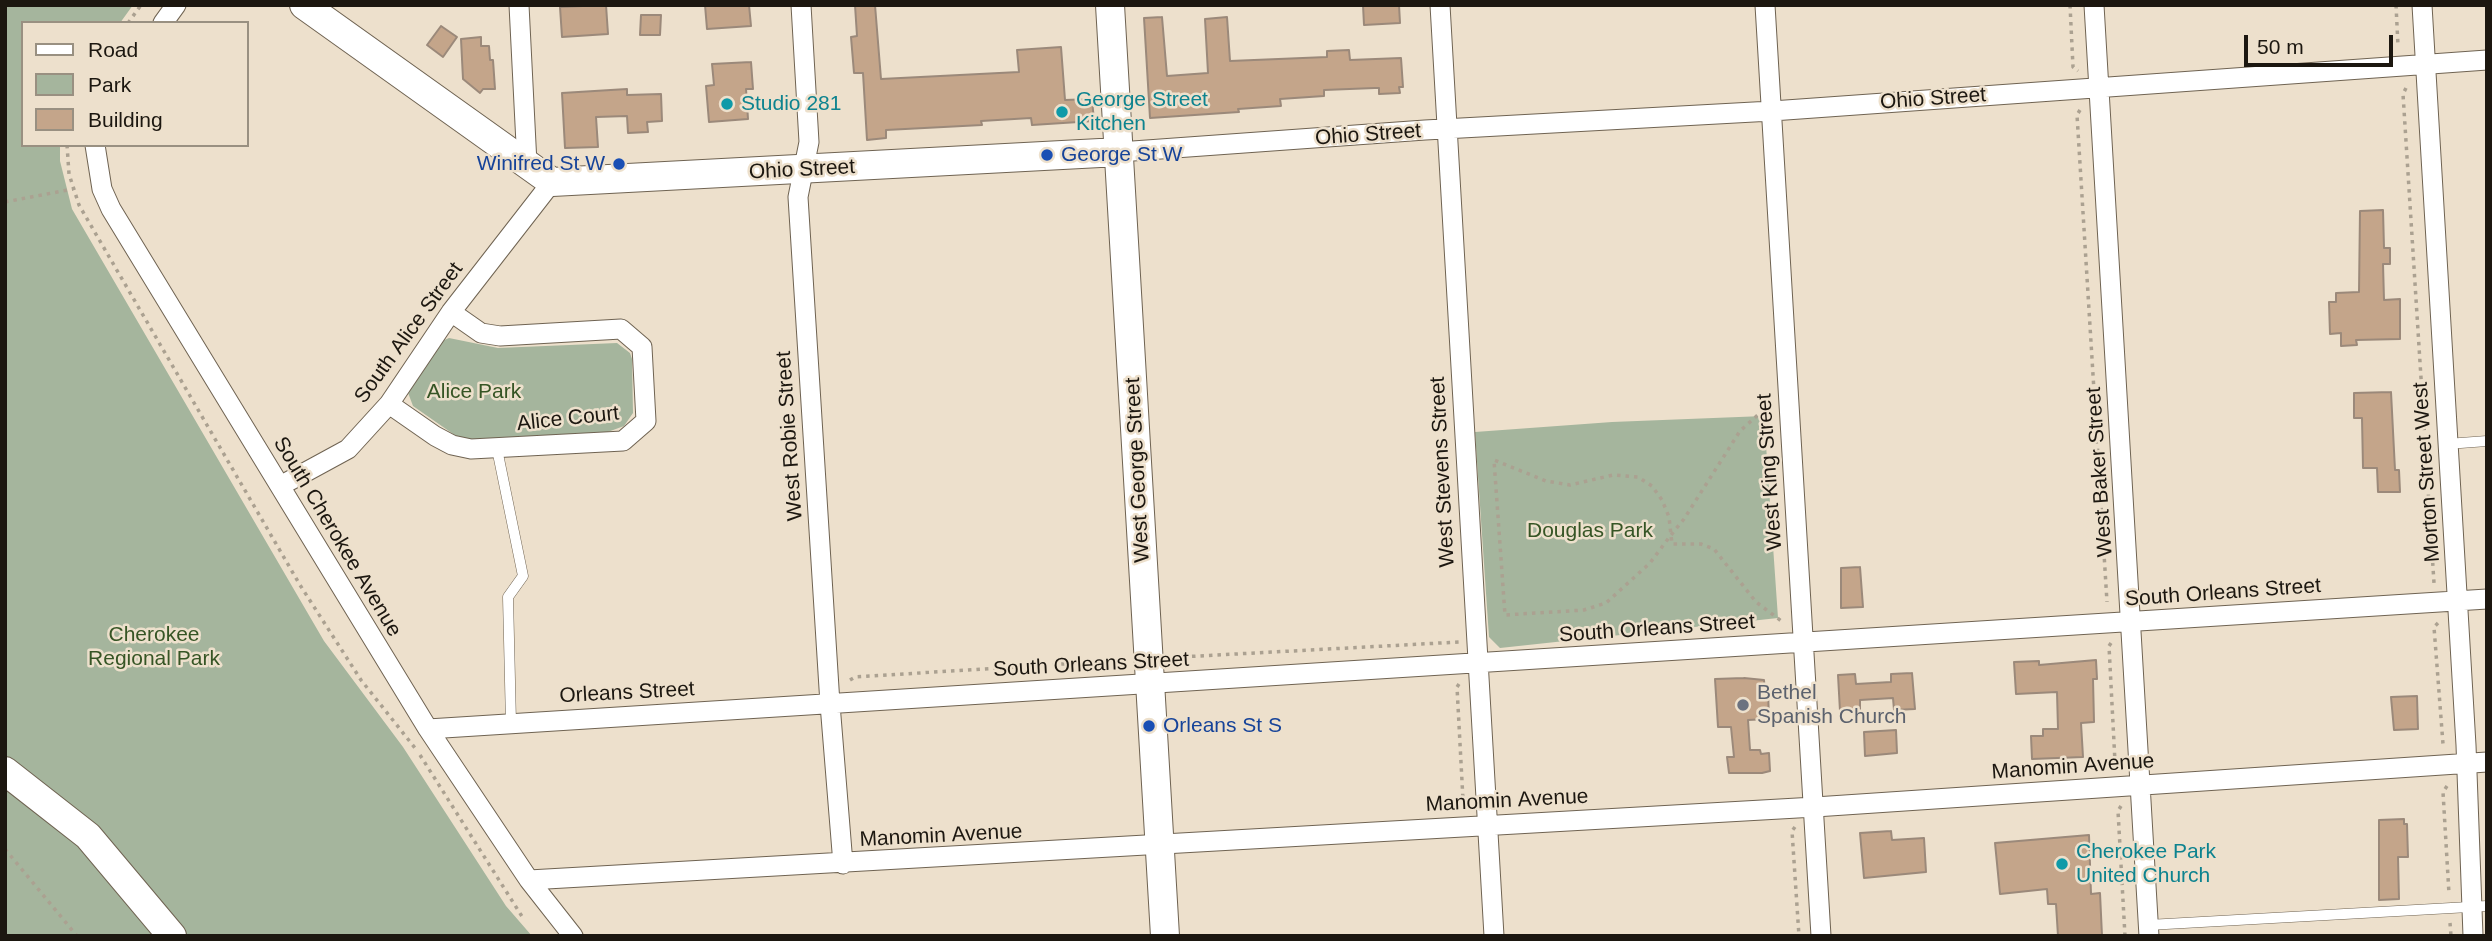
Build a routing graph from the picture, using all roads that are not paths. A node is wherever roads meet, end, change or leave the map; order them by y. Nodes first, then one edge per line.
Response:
1 (176, 5) edge
2 (304, 5) edge
3 (519, 5) edge
4 (801, 5) edge
5 (1110, 5) edge
6 (1440, 5) edge
7 (1765, 5) edge
8 (2094, 5) edge
9 (2423, 5) edge
10 (164, 21) edge
11 (2487, 61) edge
12 (2426, 64) junction
13 (2099, 87) junction
14 (1772, 111) junction
15 (1446, 130) junction
16 (95, 147) edge
17 (1119, 152) junction
18 (527, 164) junction
19 (804, 170) junction
20 (552, 182) junction
21 (451, 312) junction
22 (389, 404) junction
23 (2487, 441) edge
24 (2447, 444) junction
25 (497, 449) junction
26 (280, 486) junction
27 (2487, 599) edge
28 (2458, 601) junction
29 (2133, 622) junction
30 (1804, 642) junction
31 (1477, 664) junction
32 (1141, 674) junction
33 (830, 704) junction
34 (511, 723) junction
35 (428, 730) junction
36 (2487, 762) edge
37 (2467, 763) junction
38 (7, 772) edge
39 (2141, 785) junction
40 (1815, 807) junction
41 (1488, 824) junction
42 (1159, 846) junction
43 (844, 864) junction
44 (529, 880) junction
45 (2479, 906) edge
46 (2148, 930) edge
47 (172, 936) edge
48 (573, 936) edge
49 (1165, 936) edge
50 (1494, 936) edge
51 (1821, 936) edge
52 (2473, 936) edge

1 - 10 street
2 - 18 street
3 - 18 street
4 - 19 street, West Robie Street
5 - 17 street, West George Street
6 - 15 street, West Stevens Street
7 - 14 street, West King Street
8 - 13 street, West Baker Street
9 - 12 street, Morton Street West
11 - 12 street, Ohio Street
12 - 13 street, Ohio Street
12 - 24 street, Morton Street West
13 - 14 street, Ohio Street
13 - 29 street, West Baker Street
14 - 15 street, Ohio Street
14 - 30 street, West King Street
15 - 17 street, Ohio Street
15 - 31 street, West Stevens Street
16 - 26 street, South Cherokee Avenue
17 - 19 street, Ohio Street
17 - 32 street, West George Street
18 - 20 street
19 - 20 street, Ohio Street
19 - 33 street, West Robie Street
20 - 21 street, South Alice Street
21 - 22 street, South Alice Street
21 - 25 street, Alice Court
22 - 25 street, Alice Court
22 - 26 street, South Alice Street
23 - 24 lane
24 - 28 street, Morton Street West
25 - 34 lane
26 - 35 street, South Cherokee Avenue
27 - 28 street, South Orleans Street
28 - 29 street, South Orleans Street
28 - 37 street, Morton Street West
29 - 30 street, South Orleans Street
29 - 39 street, West Baker Street
30 - 31 street, South Orleans Street
30 - 40 street, West King Street
31 - 32 street, South Orleans Street
31 - 41 street, West Stevens Street
32 - 33 street, South Orleans Street
32 - 42 street, West George Street
33 - 34 street, Orleans Street
33 - 43 street, West Robie Street
34 - 35 street, Orleans Street
35 - 44 street, South Cherokee Avenue
36 - 37 street, Manomin Avenue
37 - 39 street, Manomin Avenue
37 - 45 street, Morton Street West
38 - 47 street
39 - 40 street, Manomin Avenue
39 - 46 street, West Baker Street
40 - 41 street, Manomin Avenue
40 - 51 street, West King Street
41 - 42 street, Manomin Avenue
41 - 50 street, West Stevens Street
42 - 43 street, Manomin Avenue
42 - 49 street, West George Street
43 - 44 street, Manomin Avenue
44 - 48 street, South Cherokee Avenue
45 - 46 lane
45 - 52 street, Morton Street West

